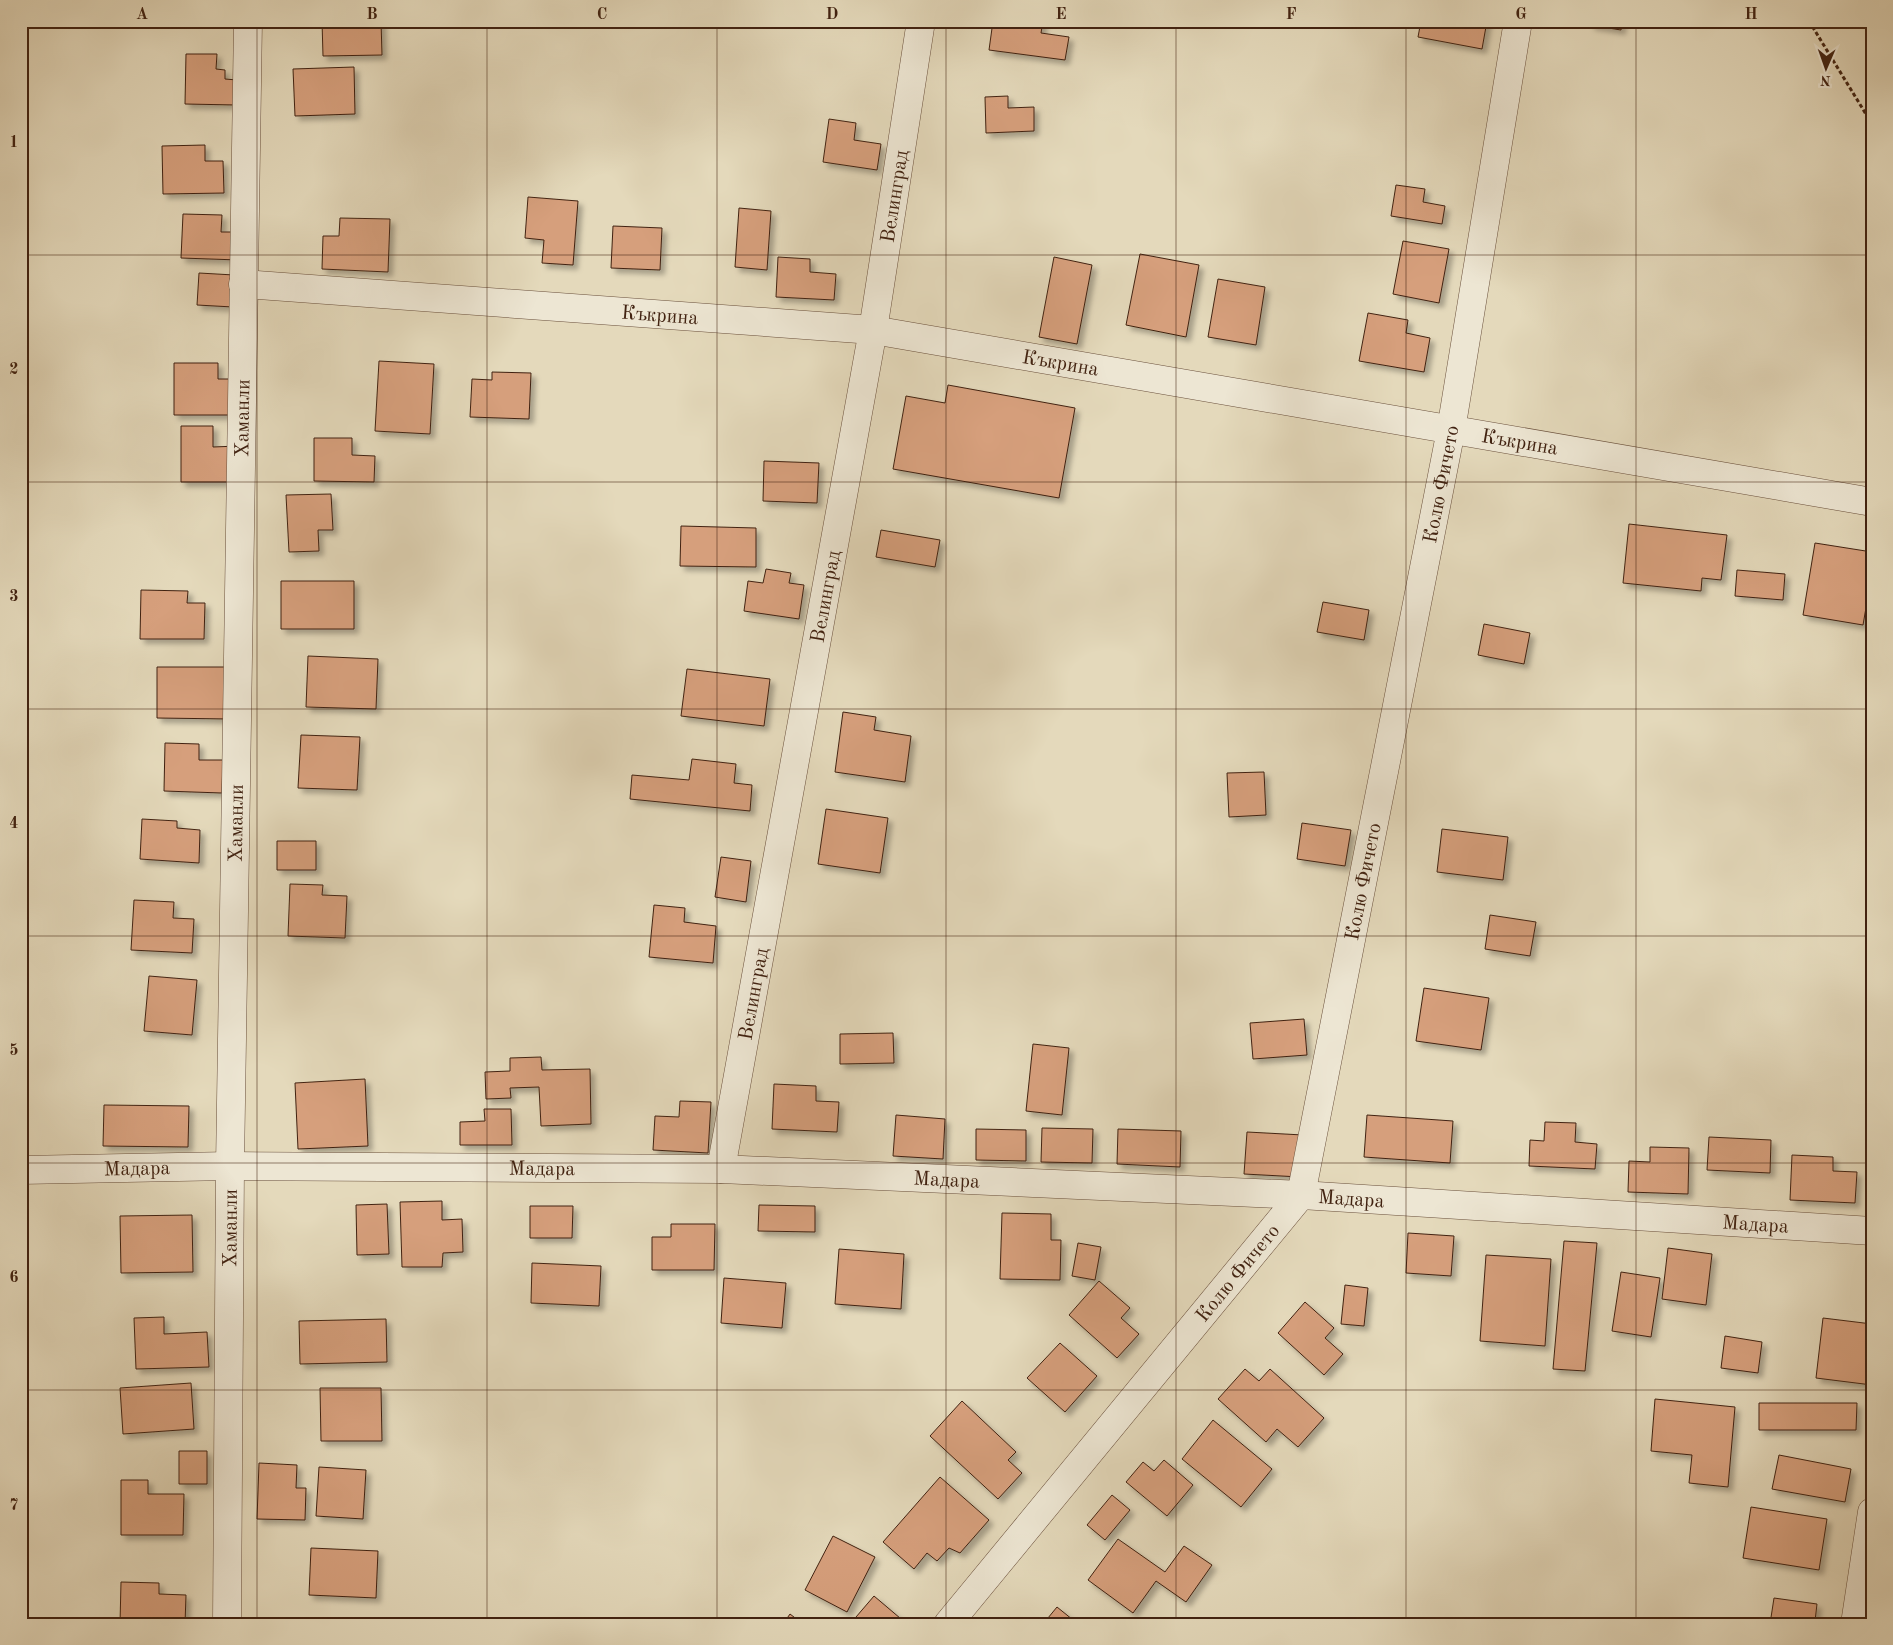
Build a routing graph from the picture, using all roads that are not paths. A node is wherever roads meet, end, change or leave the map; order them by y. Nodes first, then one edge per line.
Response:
1 (248, 21) edge
2 (921, 21) edge
3 (1518, 21) edge
4 (243, 284) junction
5 (873, 330) junction
6 (1451, 430) junction
7 (1872, 502) edge
8 (230, 1166) junction
9 (721, 1169) junction
10 (21, 1170) edge
11 (1301, 1195) junction
12 (1872, 1231) edge
13 (1872, 1512) edge
14 (227, 1624) edge
15 (948, 1624) edge
16 (1855, 1624) edge

1 - 4 street, Хаманли
2 - 5 street, Велинград
3 - 6 street, Колю Фичето
4 - 5 street, Къкрина
4 - 8 street, Хаманли
5 - 6 street, Къкрина
5 - 9 street, Велинград
6 - 7 street, Къкрина
6 - 11 street, Колю Фичето
8 - 9 street, Мадара
8 - 10 street, Мадара
8 - 14 street, Хаманли
9 - 11 street, Мадара
11 - 12 street, Мадара
11 - 15 street, Колю Фичето
13 - 16 street

